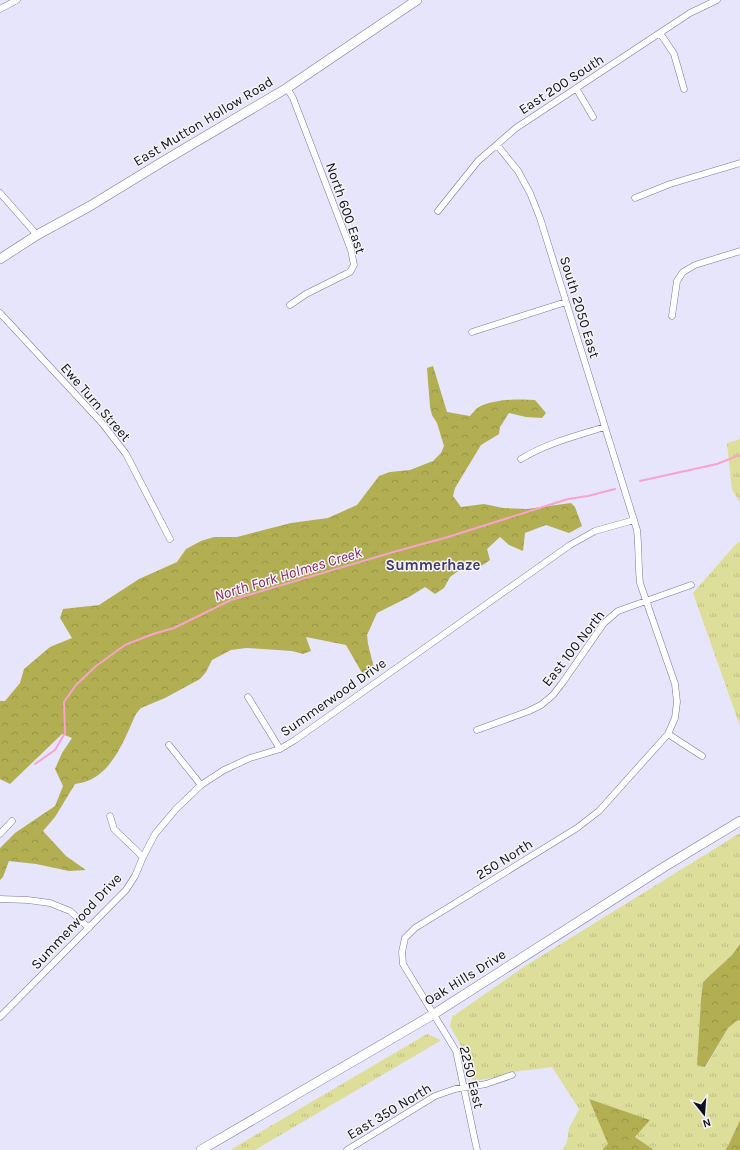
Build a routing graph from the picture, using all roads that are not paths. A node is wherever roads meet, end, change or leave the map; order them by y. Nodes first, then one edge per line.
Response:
1 (17, 0) edge
2 (417, 0) edge
3 (717, 0) edge
4 (0, 9) edge
5 (660, 33) junction
6 (287, 88) junction
7 (576, 88) junction
8 (684, 89) dead end
9 (593, 117) dead end
10 (497, 145) junction
11 (740, 163) edge
12 (0, 193) edge
13 (635, 198) dead end
14 (438, 211) dead end
15 (37, 235) junction
16 (740, 251) edge
17 (0, 259) edge
18 (566, 302) junction
19 (290, 305) dead end
20 (0, 313) edge
21 (672, 316) dead end
22 (472, 332) dead end
23 (605, 427) junction
24 (522, 459) dead end
25 (634, 520) junction
26 (170, 539) dead end
27 (691, 585) dead end
28 (646, 601) junction
29 (248, 697) dead end
30 (478, 730) dead end
31 (668, 734) junction
32 (169, 745) dead end
33 (280, 749) junction
34 (702, 756) dead end
35 (201, 785) junction
36 (110, 816) dead end
37 (12, 821) dead end
38 (740, 821) edge
39 (0, 834) edge
40 (143, 857) junction
41 (0, 899) edge
42 (89, 928) junction
43 (434, 1014) junction
44 (0, 1017) edge
45 (512, 1075) dead end
46 (464, 1087) junction
47 (202, 1150) edge
48 (347, 1150) edge
49 (477, 1150) edge

1 - 4 street
2 - 6 main road, East Mutton Hollow Road
3 - 5 street, East 200 South
5 - 7 street, East 200 South
5 - 8 street
6 - 15 main road, East Mutton Hollow Road
6 - 19 street, North 600 East
7 - 9 street
7 - 10 street, East 200 South
10 - 14 street, East 200 South
10 - 18 street, South 2050 East
11 - 13 street
12 - 15 street
15 - 17 main road, East Mutton Hollow Road
16 - 21 street
18 - 22 street
18 - 23 street, South 2050 East
20 - 26 street, Ewe Turn Street
23 - 24 street
23 - 25 street, South 2050 East
25 - 28 street, South 2050 East
25 - 33 street, Summerwood Drive
27 - 28 street, East 100 North
28 - 30 street, East 100 North
28 - 31 street, South 2050 East
29 - 33 street
31 - 34 street
31 - 43 street, 250 North
32 - 35 street
33 - 35 street, Summerwood Drive
35 - 40 street, Summerwood Drive
36 - 40 street
37 - 39 street
38 - 43 main road, Oak Hills Drive
40 - 42 street, Summerwood Drive
41 - 42 street
42 - 44 street, Summerwood Drive
43 - 46 street, 2250 East
43 - 47 main road, Oak Hills Drive
45 - 46 street, East 350 North
46 - 48 street, East 350 North
46 - 49 street, 2250 East

